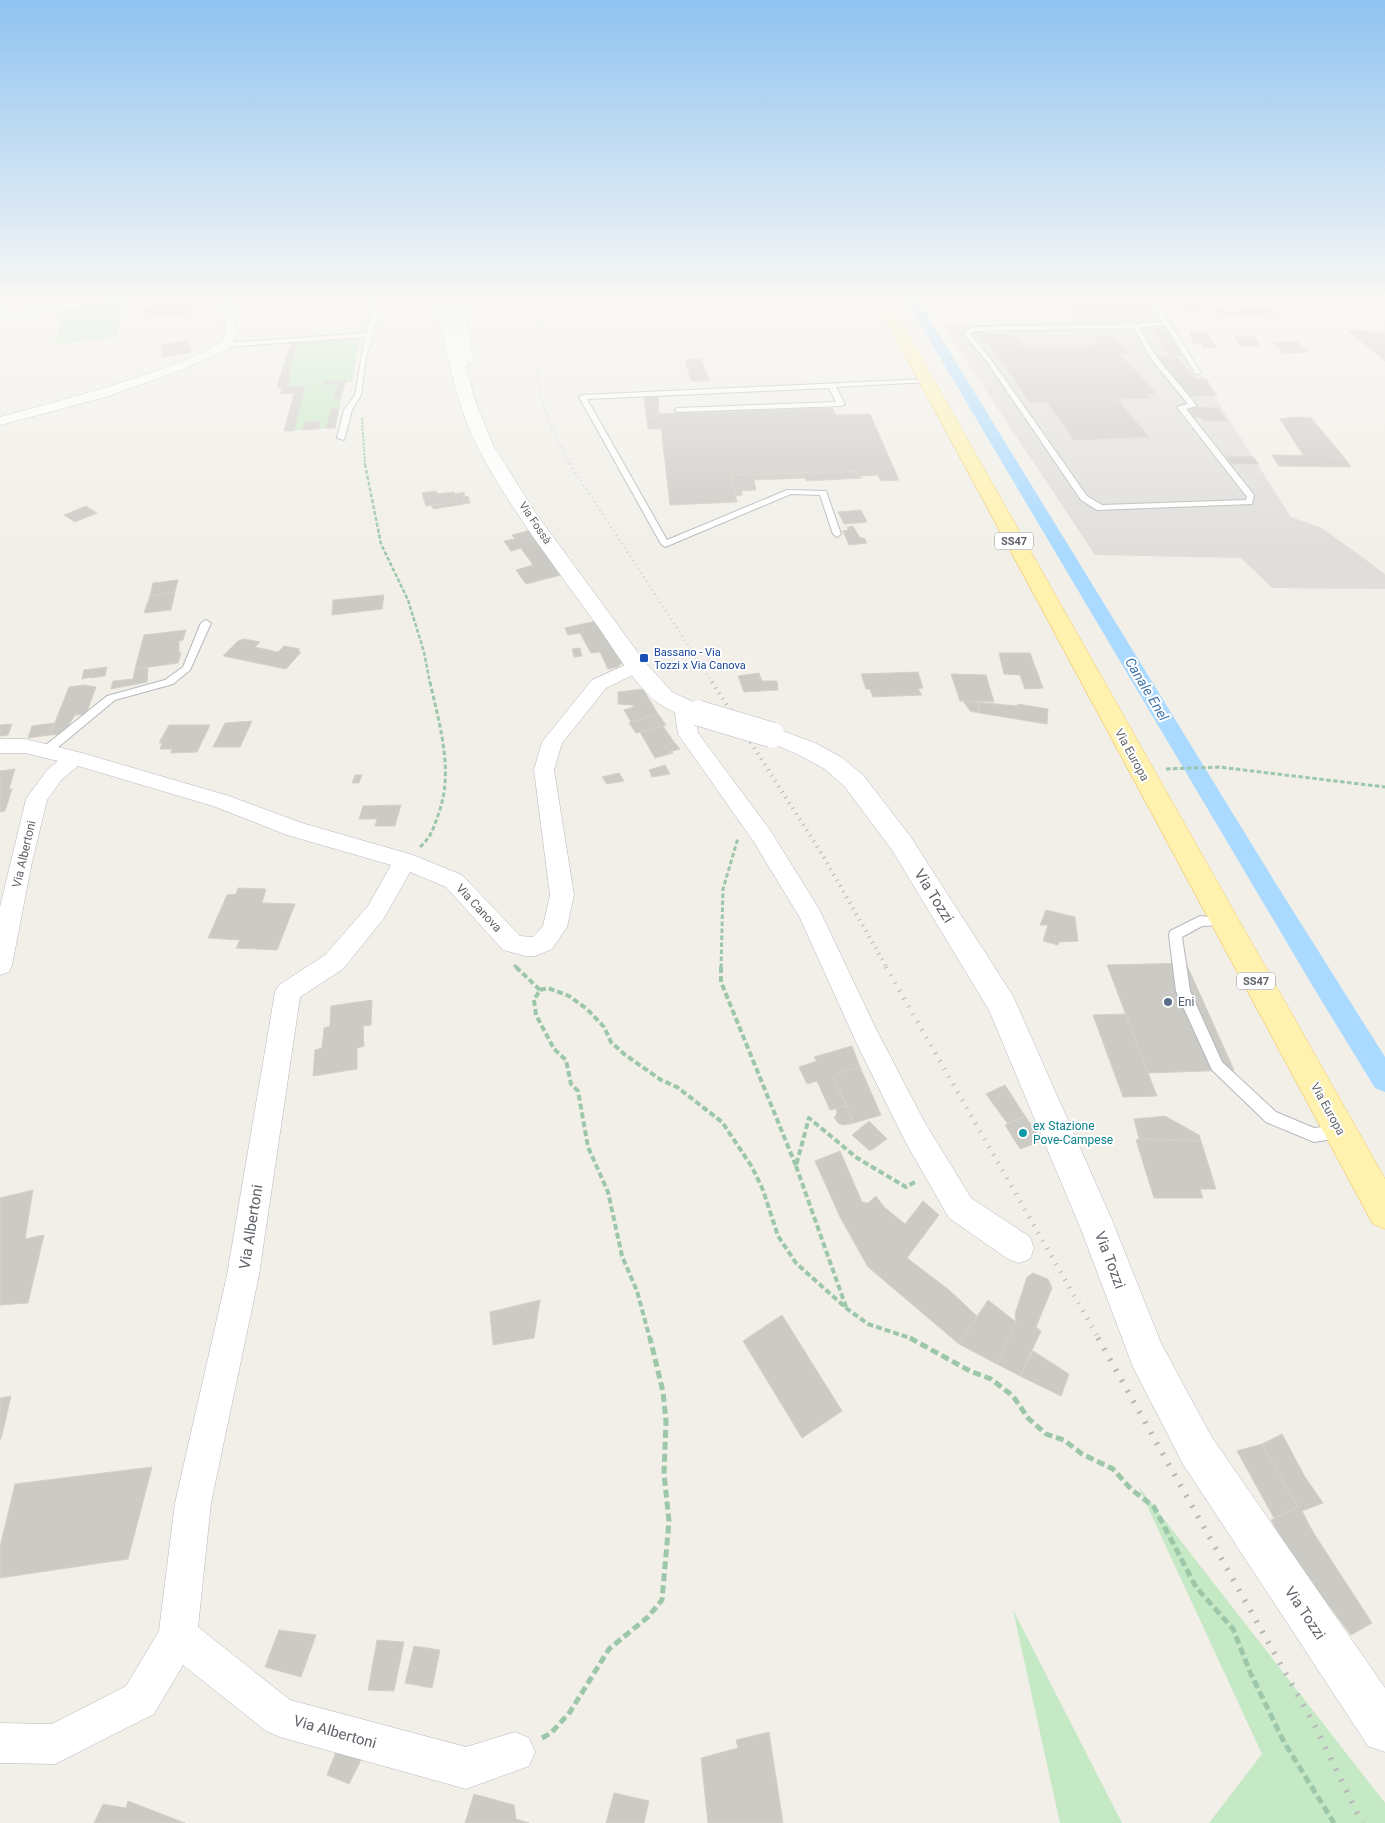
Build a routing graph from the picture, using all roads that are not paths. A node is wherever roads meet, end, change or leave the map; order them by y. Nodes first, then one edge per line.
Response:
1 (135, 382) edge
2 (359, 382) edge
3 (462, 382) edge
4 (909, 382) edge
5 (927, 382) edge
6 (1004, 382) edge
7 (1173, 382) edge
8 (832, 387) junction
9 (678, 410) dead end
10 (0, 421) edge
11 (341, 438) dead end
12 (838, 534) dead end
13 (206, 623) dead end
14 (636, 666) junction
15 (691, 709) junction
16 (772, 735) joint
17 (0, 746) edge
18 (46, 751) junction
19 (76, 758) junction
20 (405, 861) junction
21 (1224, 922) junction
22 (0, 965) edge
23 (1340, 1132) junction
24 (1385, 1212) edge
25 (1019, 1248) dead end
26 (178, 1636) junction
27 (1385, 1728) edge
28 (0, 1743) edge
29 (514, 1752) road end

1 - 10 street
2 - 11 lane
3 - 14 main road, Via Fossà
4 - 8 lane
5 - 21 main road, Via Europa / SS47
6 - 7 lane
8 - 9 lane
8 - 12 lane
13 - 18 lane
14 - 15 main road, Via Fossà
14 - 20 street, Via Canova
15 - 16 main road, Via Fossà, bridge
15 - 25 street
16 - 27 main road, Via Tozzi
17 - 18 street
18 - 19 street
19 - 20 street, Via Canova
19 - 22 street, Via Albertoni
20 - 26 street, Via Albertoni
21 - 23 main road, Via Europa / SS47
21 - 23 lane
23 - 24 main road, Via Europa / SS47
26 - 28 street, Via Albertoni
26 - 29 street, Via Albertoni

